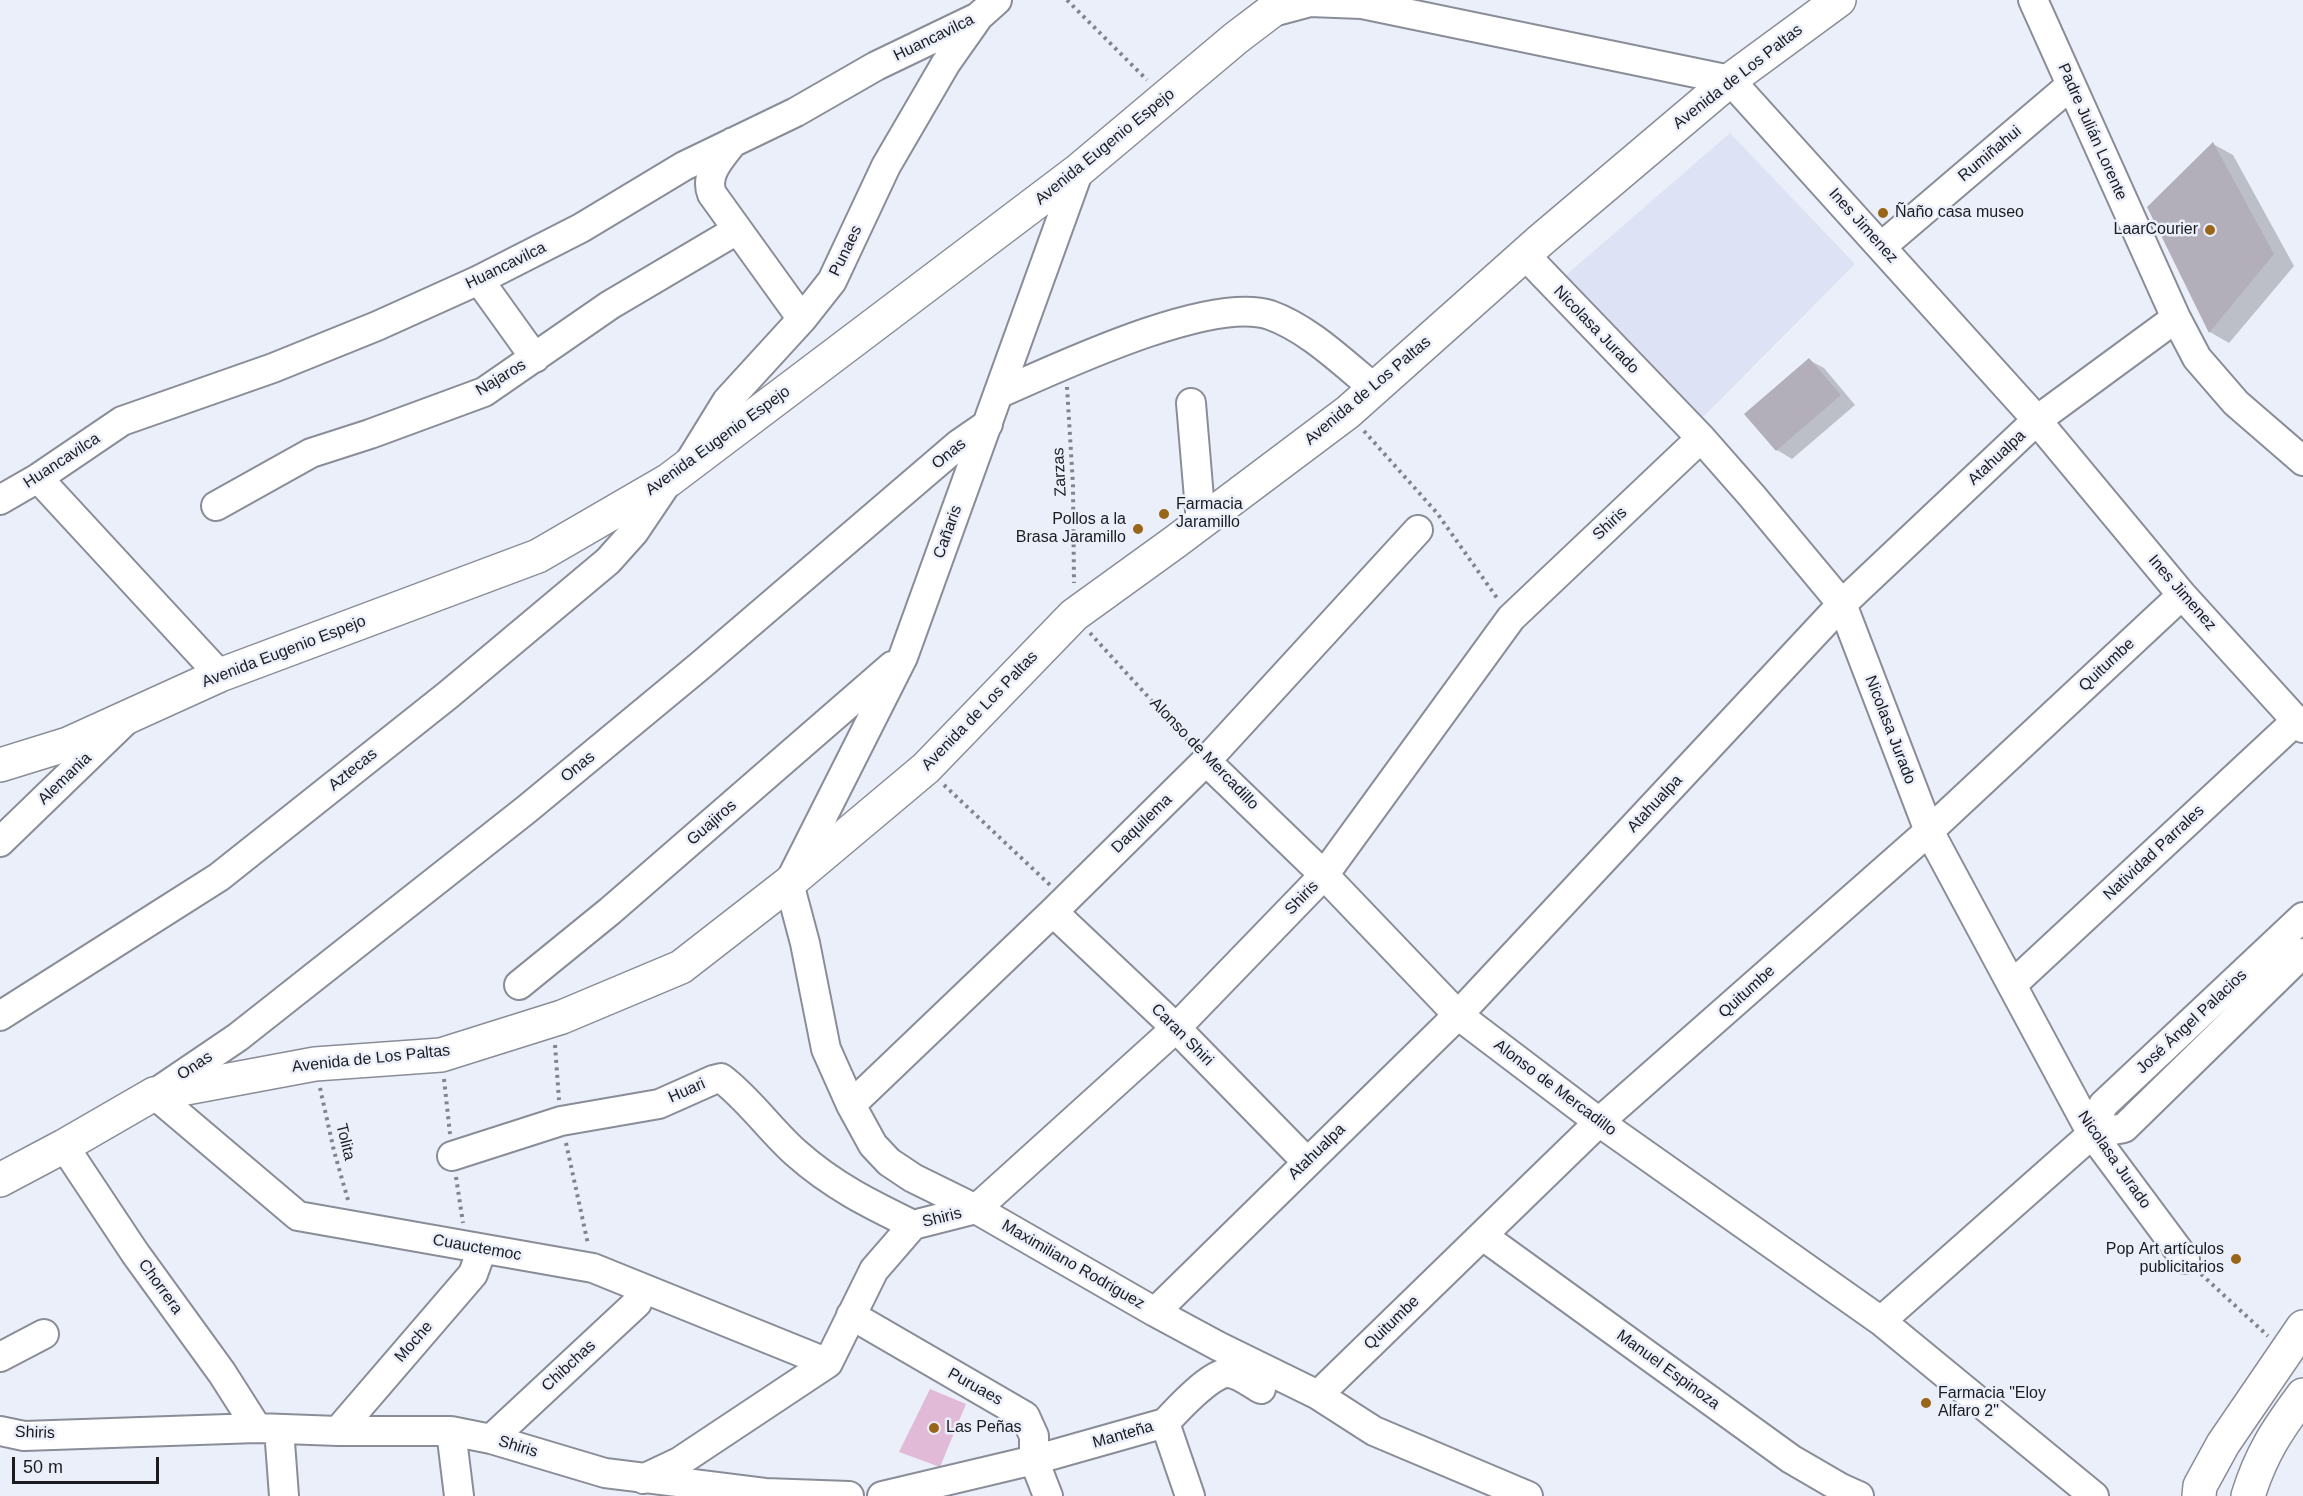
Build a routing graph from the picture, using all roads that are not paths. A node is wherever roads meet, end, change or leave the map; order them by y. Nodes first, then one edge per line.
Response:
1 (1839, 0) edge
2 (2033, 0) edge
3 (1278, 7) edge
4 (988, 9) edge
5 (1730, 80) junction
6 (2071, 85) junction
7 (734, 141) junction
8 (1079, 170) junction
9 (737, 230) junction
10 (1881, 247) junction
11 (1524, 254) junction
12 (479, 280) junction
13 (2176, 318) junction
14 (802, 319) junction
15 (535, 358) junction
16 (1374, 388) junction
17 (998, 394) junction
18 (1191, 402) dead end
19 (2037, 420) junction
20 (987, 424) junction
21 (1701, 438) junction
22 (2303, 461) edge
23 (678, 473) junction
24 (38, 478) junction
25 (0, 500) edge
26 (216, 506) dead end
27 (1201, 522) junction
28 (1418, 530) dead end
29 (2182, 595) junction
30 (1842, 604) junction
31 (903, 657) junction
32 (220, 675) junction
33 (130, 716) junction
34 (2300, 724) edge
35 (1206, 761) junction
36 (2, 763) edge
37 (1929, 831) junction
38 (0, 842) edge
39 (1324, 875) junction
40 (789, 883) junction
41 (1059, 905) junction
42 (2303, 917) edge
43 (2303, 953) edge
44 (519, 985) dead end
45 (2012, 985) junction
46 (1458, 1015) junction
47 (0, 1016) edge
48 (1176, 1028) junction
49 (154, 1094) junction
50 (851, 1105) junction
51 (1599, 1122) junction
52 (2092, 1134) junction
53 (64, 1146) junction
54 (452, 1156) dead end
55 (1307, 1162) junction
56 (0, 1180) edge
57 (976, 1209) junction
58 (913, 1225) junction
59 (1483, 1236) junction
60 (482, 1249) junction
61 (2185, 1259) road end
62 (642, 1289) junction
63 (1155, 1312) junction
64 (851, 1315) junction
65 (1881, 1321) junction
66 (44, 1334) dead end
67 (2294, 1339) edge
68 (0, 1357) edge
69 (828, 1363) junction
70 (1318, 1395) junction
71 (2303, 1395) edge
72 (1165, 1423) junction
73 (268, 1428) junction
74 (0, 1431) edge
75 (338, 1431) junction
76 (451, 1431) junction
77 (1374, 1431) junction
78 (490, 1438) junction
79 (1034, 1460) junction
80 (641, 1487) edge
81 (2195, 1493) edge
82 (898, 1494) edge
83 (766, 1495) edge
84 (284, 1496) edge
85 (459, 1496) edge
86 (849, 1496) edge
87 (1047, 1496) edge
88 (1190, 1496) edge
89 (1528, 1496) edge
90 (1859, 1496) edge
91 (2094, 1496) edge
92 (2248, 1496) edge

1 - 5 main road, Avenida de Los Paltas
2 - 6 street, Padre Julián Lorente
3 - 5 street
3 - 8 main road, Avenida Eugenio Espejo
4 - 7 street, Huancavilca
4 - 14 street, Punaes
5 - 10 street, Ines Jimenez
5 - 11 main road, Avenida de Los Paltas
6 - 10 street, Rumiñahui
6 - 13 street, Padre Julián Lorente
7 - 9 street
7 - 12 street, Huancavilca
8 - 17 street, Cañaris
8 - 23 main road, Avenida Eugenio Espejo
9 - 14 street
9 - 15 street, Najaros
10 - 19 street, Ines Jimenez
11 - 16 main road, Avenida de Los Paltas
11 - 21 street, Nicolasa Jurado
12 - 15 street
12 - 24 street, Huancavilca
13 - 19 street, Atahualpa
13 - 22 street, Padre Julián Lorente
14 - 23 street, Punaes
15 - 26 street, Najaros
16 - 17 street
16 - 27 main road, Avenida de Los Paltas
17 - 20 street, Cañaris
18 - 27 street
19 - 29 street, Ines Jimenez
19 - 30 street, Atahualpa
20 - 31 street, Cañaris
20 - 49 street, Onas
21 - 30 street, Nicolasa Jurado
21 - 39 street, Shiris
23 - 32 main road, Avenida Eugenio Espejo
23 - 47 street, Aztecas
24 - 25 street, Huancavilca
24 - 32 street
27 - 40 main road, Avenida de Los Paltas
28 - 35 street, Daquilema
29 - 34 street, Ines Jimenez
29 - 37 street, Quitumbe
30 - 37 street, Nicolasa Jurado
30 - 46 street, Atahualpa
31 - 40 street, Cañaris
31 - 44 street, Guajiros
32 - 33 main road, Avenida Eugenio Espejo
33 - 36 main road, Avenida Eugenio Espejo
33 - 38 street, Alemania
34 - 45 street, Natividad Parrales
35 - 39 street, Alonso de Mercadillo
35 - 41 street, Daquilema
37 - 45 street, Nicolasa Jurado
37 - 51 street, Quitumbe
39 - 46 street, Alonso de Mercadillo
39 - 48 street, Shiris
40 - 49 main road, Avenida de Los Paltas
40 - 50 street, Maximiliano Rodriguez
41 - 48 street, Caran Shiri
41 - 50 street, Daquilema
42 - 52 street, José Ángel Palacios
43 - 52 street, José Ángel Palacios
45 - 52 street, Nicolasa Jurado
46 - 51 street, Alonso de Mercadillo
46 - 55 street, Atahualpa
48 - 55 street, Caran Shiri
48 - 57 street, Shiris
49 - 53 main road, Avenida de Los Paltas
49 - 60 street, Cuauctemoc
50 - 57 street, Maximiliano Rodriguez
51 - 59 street, Quitumbe
51 - 65 street, Alonso de Mercadillo
52 - 61 street, Nicolasa Jurado
52 - 65 street, José Ángel Palacios
53 - 56 main road, Avenida de Los Paltas
53 - 73 street, Chorrera
54 - 58 street, Huari
55 - 63 street, Atahualpa
57 - 58 street, Shiris
57 - 63 street, Maximiliano Rodriguez
58 - 64 street, Shiris
59 - 70 street, Quitumbe
59 - 90 street, Manuel Espinoza
60 - 62 street, Cuauctemoc
60 - 75 street, Moche
62 - 69 street, Cuauctemoc
62 - 78 street, Chibchas
63 - 70 street, Maximiliano Rodriguez
64 - 69 street, Shiris
64 - 79 street, Puruaes
65 - 91 street, Alonso de Mercadillo
66 - 68 street
67 - 81 main road
69 - 80 street
70 - 77 street, Maximiliano Rodriguez
71 - 92 main road
72 - 77 street, Manteña
72 - 79 street, Manteña
72 - 88 street
73 - 74 street, Shiris
73 - 75 street, Shiris
73 - 84 street
75 - 76 street, Shiris
76 - 78 street, Shiris
76 - 85 street
77 - 89 street, Maximiliano Rodriguez
78 - 80 street, Shiris
79 - 82 street, Manteña
79 - 87 street, Puruaes
80 - 83 street
83 - 86 street

